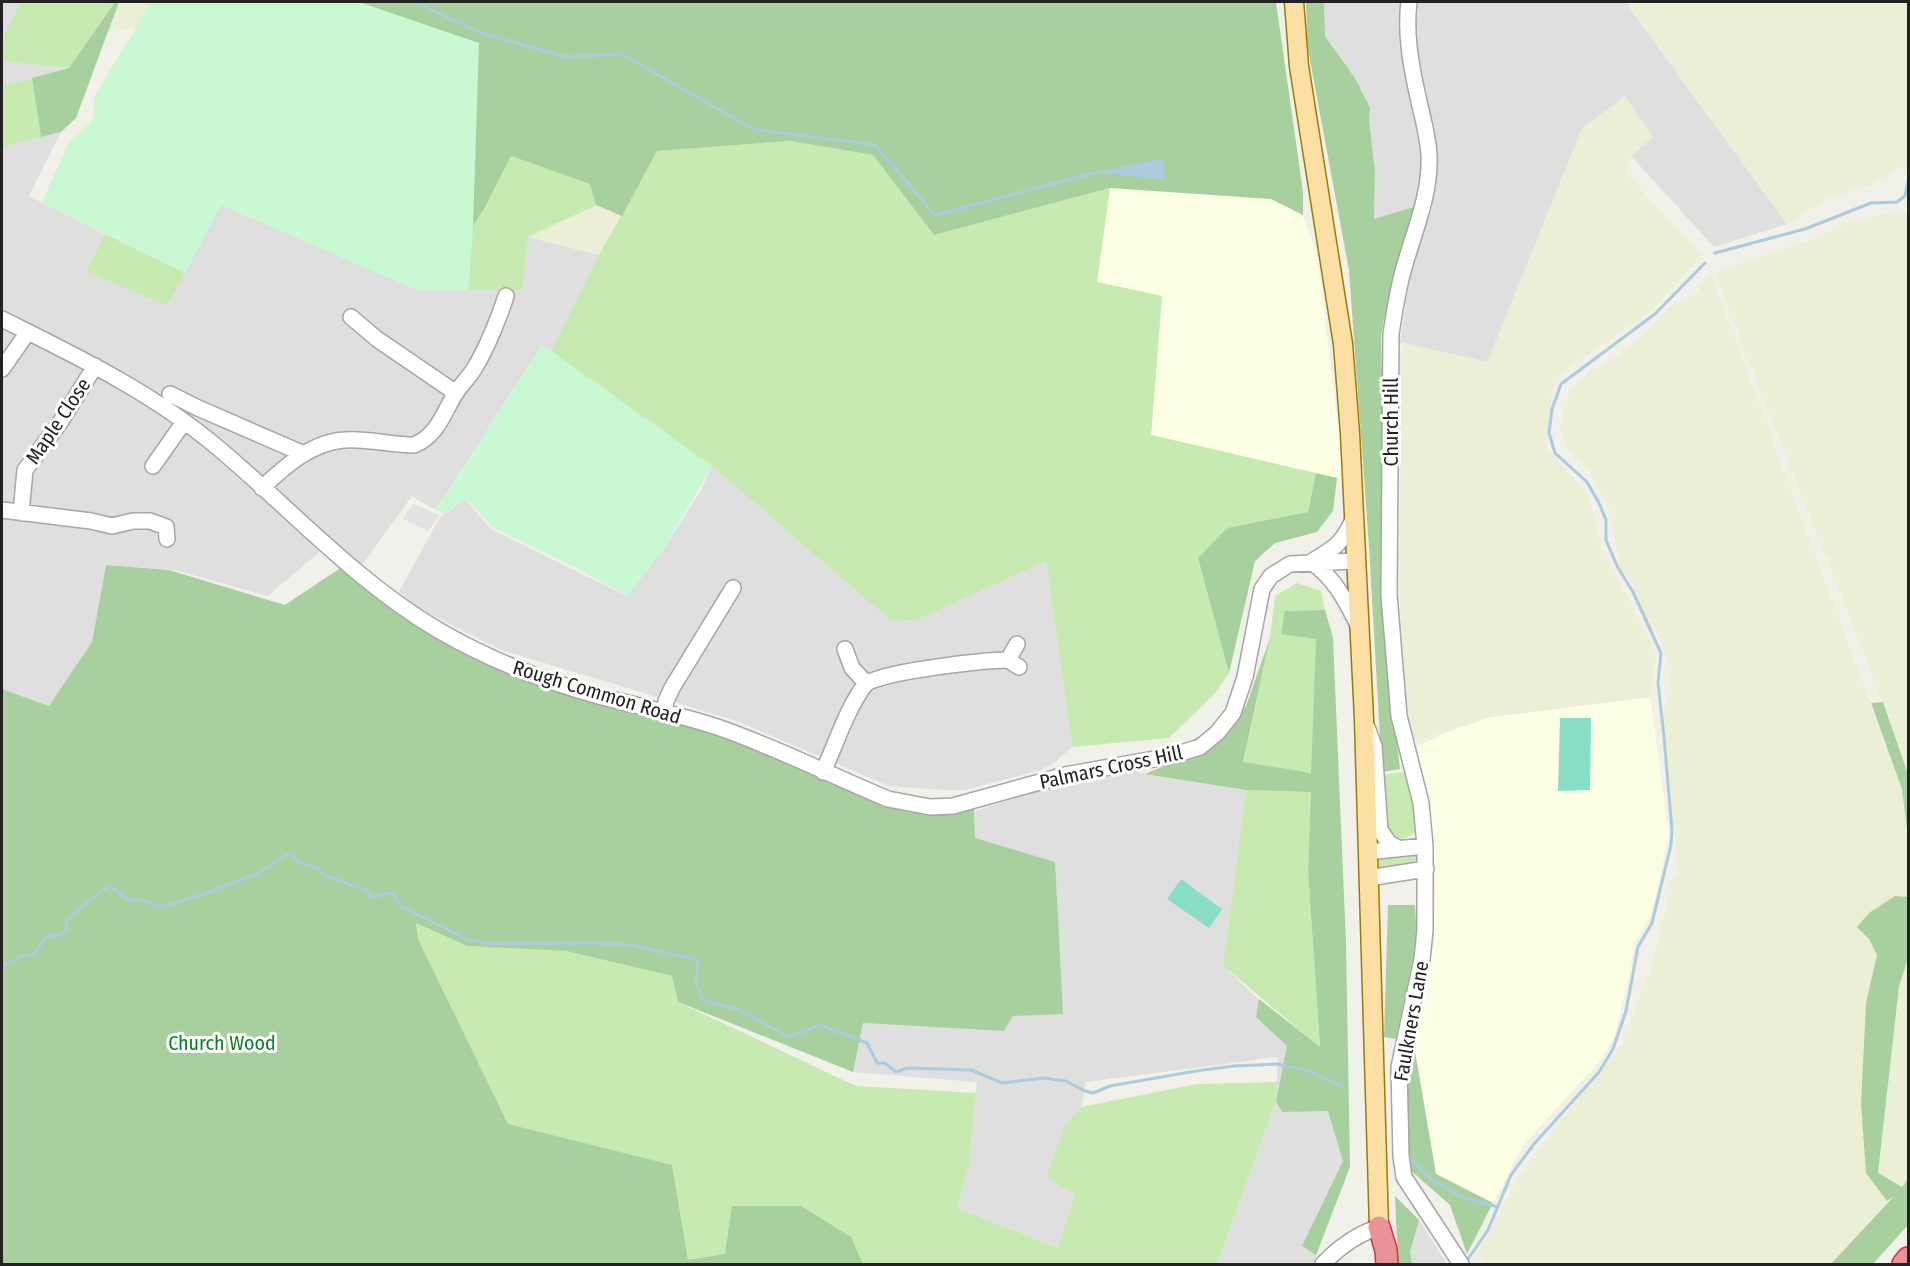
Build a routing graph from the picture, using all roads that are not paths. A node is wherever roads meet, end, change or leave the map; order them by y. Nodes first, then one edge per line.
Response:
1 (1294, 2) edge
2 (1409, 2) edge
3 (506, 296) dead end
4 (351, 317) dead end
5 (2, 318) edge
6 (28, 332) junction
7 (94, 366) junction
8 (2, 369) edge
9 (456, 393) junction
10 (170, 394) dead end
11 (198, 408) junction
12 (186, 424) junction
13 (304, 454) junction
14 (153, 466) dead end
15 (262, 488) junction
16 (2, 510) edge
17 (21, 513) junction
18 (1354, 518) junction
19 (167, 539) dead end
20 (1355, 561) junction
21 (1311, 562) junction
22 (733, 588) dead end
23 (1359, 628) junction
24 (1017, 644) dead end
25 (845, 649) dead end
26 (866, 683) junction
27 (664, 713) junction
28 (1364, 719) junction
29 (823, 772) junction
30 (1425, 846) junction
31 (1398, 848) junction
32 (1367, 852) junction
33 (1426, 869) junction
34 (1368, 878) junction
35 (1379, 1227) junction
36 (1908, 1258) edge
37 (1460, 1263) edge
38 (1323, 1264) edge
39 (1374, 1264) edge
40 (1386, 1264) edge
41 (1903, 1264) edge

1 - 18 main road
2 - 30 street, Church Hill
3 - 9 street
4 - 9 street
5 - 6 street, Rough Common Road
6 - 7 street, Rough Common Road
6 - 8 street
7 - 12 street, Rough Common Road
7 - 17 street, Maple Close
9 - 13 street
10 - 11 street
11 - 12 street
11 - 13 street
12 - 14 street
12 - 15 street, Rough Common Road
13 - 15 street
15 - 27 street, Rough Common Road
16 - 17 street
17 - 19 street
18 - 20 main road
18 - 21 street
20 - 21 street, Palmars Cross Hill
20 - 23 main road
21 - 23 street
21 - 29 street, Palmars Cross Hill
22 - 27 street
23 - 28 main road
24 - 26 street
25 - 26 street
26 - 29 street
27 - 29 street, Rough Common Road
28 - 31 street
28 - 32 main road
30 - 31 street
30 - 33 street, Faulkners Lane
31 - 32 street
32 - 34 main road
33 - 34 street
33 - 37 street, Faulkners Lane
34 - 35 main road
35 - 38 street
35 - 39 highway
35 - 40 highway
36 - 41 highway

